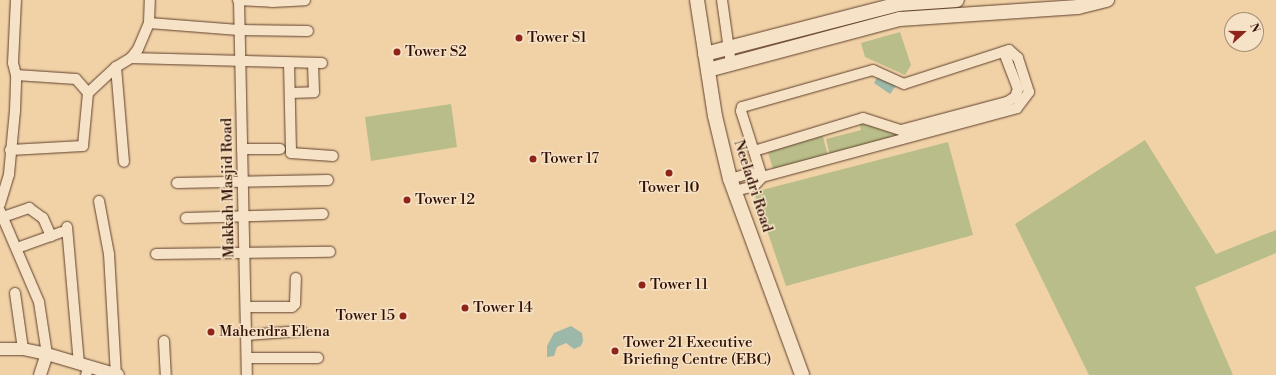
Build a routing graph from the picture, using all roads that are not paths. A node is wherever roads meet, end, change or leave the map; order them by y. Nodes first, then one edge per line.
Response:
1 (16, 0) edge
2 (150, 0) edge
3 (238, 0) edge
4 (305, 0) edge
5 (697, 0) edge
6 (705, 0) edge
7 (722, 0) edge
8 (957, 0) edge
9 (1107, 0) edge
10 (149, 23) junction
11 (239, 30) junction
12 (308, 31) dead end
13 (729, 48) junction
14 (1004, 52) junction
15 (709, 53) junction
16 (131, 58) junction
17 (240, 62) junction
18 (289, 63) junction
19 (731, 64) junction
20 (116, 67) junction
21 (711, 69) junction
22 (16, 75) junction
23 (88, 93) junction
24 (290, 93) junction
25 (242, 149) junction
26 (280, 149) dead end
27 (10, 150) junction
28 (754, 151) junction
29 (332, 156) dead end
30 (124, 162) dead end
31 (762, 177) junction
32 (328, 180) dead end
33 (243, 183) junction
34 (177, 184) dead end
35 (736, 184) junction
36 (99, 201) dead end
37 (0, 204) edge
38 (323, 214) dead end
39 (244, 215) junction
40 (186, 218) dead end
41 (2, 219) edge
42 (51, 236) junction
43 (17, 248) junction
44 (330, 252) dead end
45 (156, 254) dead end
46 (244, 254) junction
47 (296, 278) dead end
48 (15, 293) dead end
49 (246, 307) junction
50 (302, 332) dead end
51 (246, 335) junction
52 (164, 341) dead end
53 (0, 349) edge
54 (23, 349) junction
55 (47, 354) junction
56 (247, 358) junction
57 (318, 358) dead end
58 (85, 368) edge
59 (40, 375) edge
60 (117, 375) edge
61 (166, 375) edge
62 (247, 375) edge
63 (802, 375) edge
64 (807, 375) edge

1 - 22 street
2 - 10 street
3 - 4 street
3 - 11 street, Makkah Masjid Road
5 - 15 main road, Neeladri Road
6 - 15 main road, Neeladri Road
7 - 13 street
8 - 13 main road
9 - 19 main road
10 - 11 street
10 - 16 street
11 - 12 street
11 - 17 street, Makkah Masjid Road
13 - 15 main road
13 - 19 street
14 - 28 street
14 - 28 street
14 - 31 street
15 - 21 main road, Neeladri Road
16 - 17 street
16 - 20 street
17 - 18 street
17 - 25 street, Makkah Masjid Road
18 - 24 street
18 - 24 street
19 - 21 main road
20 - 23 street
20 - 30 street
21 - 35 main road, Neeladri Road
22 - 23 street
22 - 27 street
23 - 27 street
24 - 29 street
25 - 26 street
25 - 33 street, Makkah Masjid Road
27 - 37 street
28 - 31 street
31 - 35 street
32 - 33 street
33 - 34 street
33 - 39 street, Makkah Masjid Road
35 - 63 main road, Neeladri Road
35 - 64 main road, Neeladri Road
36 - 60 street
38 - 39 street
39 - 40 street
39 - 46 street, Makkah Masjid Road
41 - 42 street
41 - 43 street
42 - 43 street
42 - 58 street
43 - 55 street
44 - 46 street
45 - 46 street
46 - 49 street, Makkah Masjid Road
47 - 49 street
48 - 54 street
49 - 51 street, Makkah Masjid Road
50 - 51 street
51 - 56 street, Makkah Masjid Road
52 - 61 street
53 - 54 street
54 - 55 street
55 - 58 street
55 - 59 street
56 - 57 street
56 - 62 street, Makkah Masjid Road
58 - 60 street

